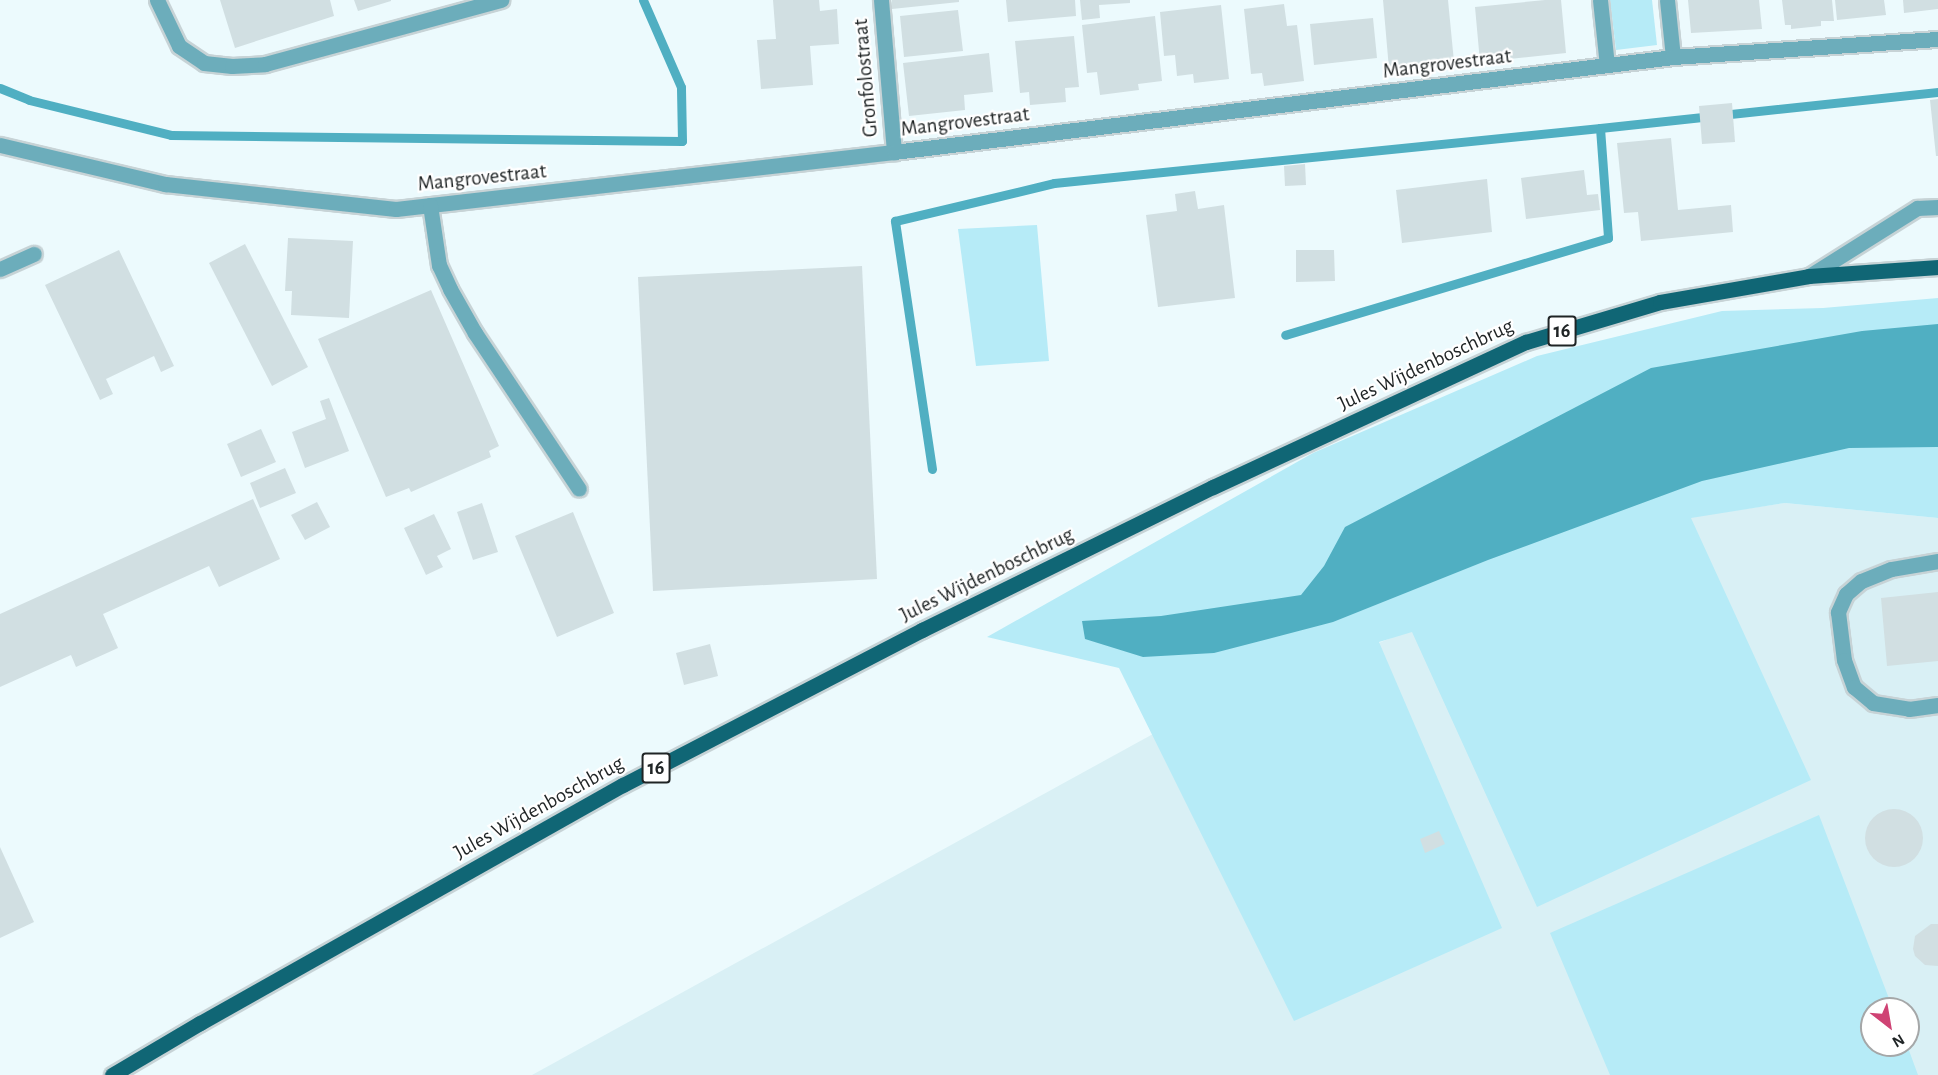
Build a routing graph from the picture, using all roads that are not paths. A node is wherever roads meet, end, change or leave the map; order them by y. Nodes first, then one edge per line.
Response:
1 (157, 0) edge
2 (501, 0) edge
3 (881, 0) edge
4 (1600, 0) edge
5 (1667, 0) edge
6 (1938, 39) edge
7 (1673, 57) junction
8 (1607, 65) junction
9 (0, 145) edge
10 (894, 152) junction
11 (430, 205) junction
12 (1938, 207) edge
13 (34, 254) dead end
14 (1938, 267) edge
15 (0, 269) edge
16 (1809, 276) junction
17 (579, 489) dead end
18 (1938, 561) edge
19 (1938, 705) edge
20 (112, 1075) edge

1 - 2 street
3 - 10 street, Gronfolostraat
4 - 8 street
5 - 7 street
6 - 7 street, Mangrovestraat
7 - 8 street, Mangrovestraat
8 - 10 street, Mangrovestraat
9 - 11 street, Mangrovestraat
10 - 11 street, Mangrovestraat
11 - 17 street
12 - 16 street
13 - 15 street
14 - 16 main road, Jules Wijdenboschbrug / 16
16 - 20 main road, Jules Wijdenboschbrug / 16
18 - 19 street

